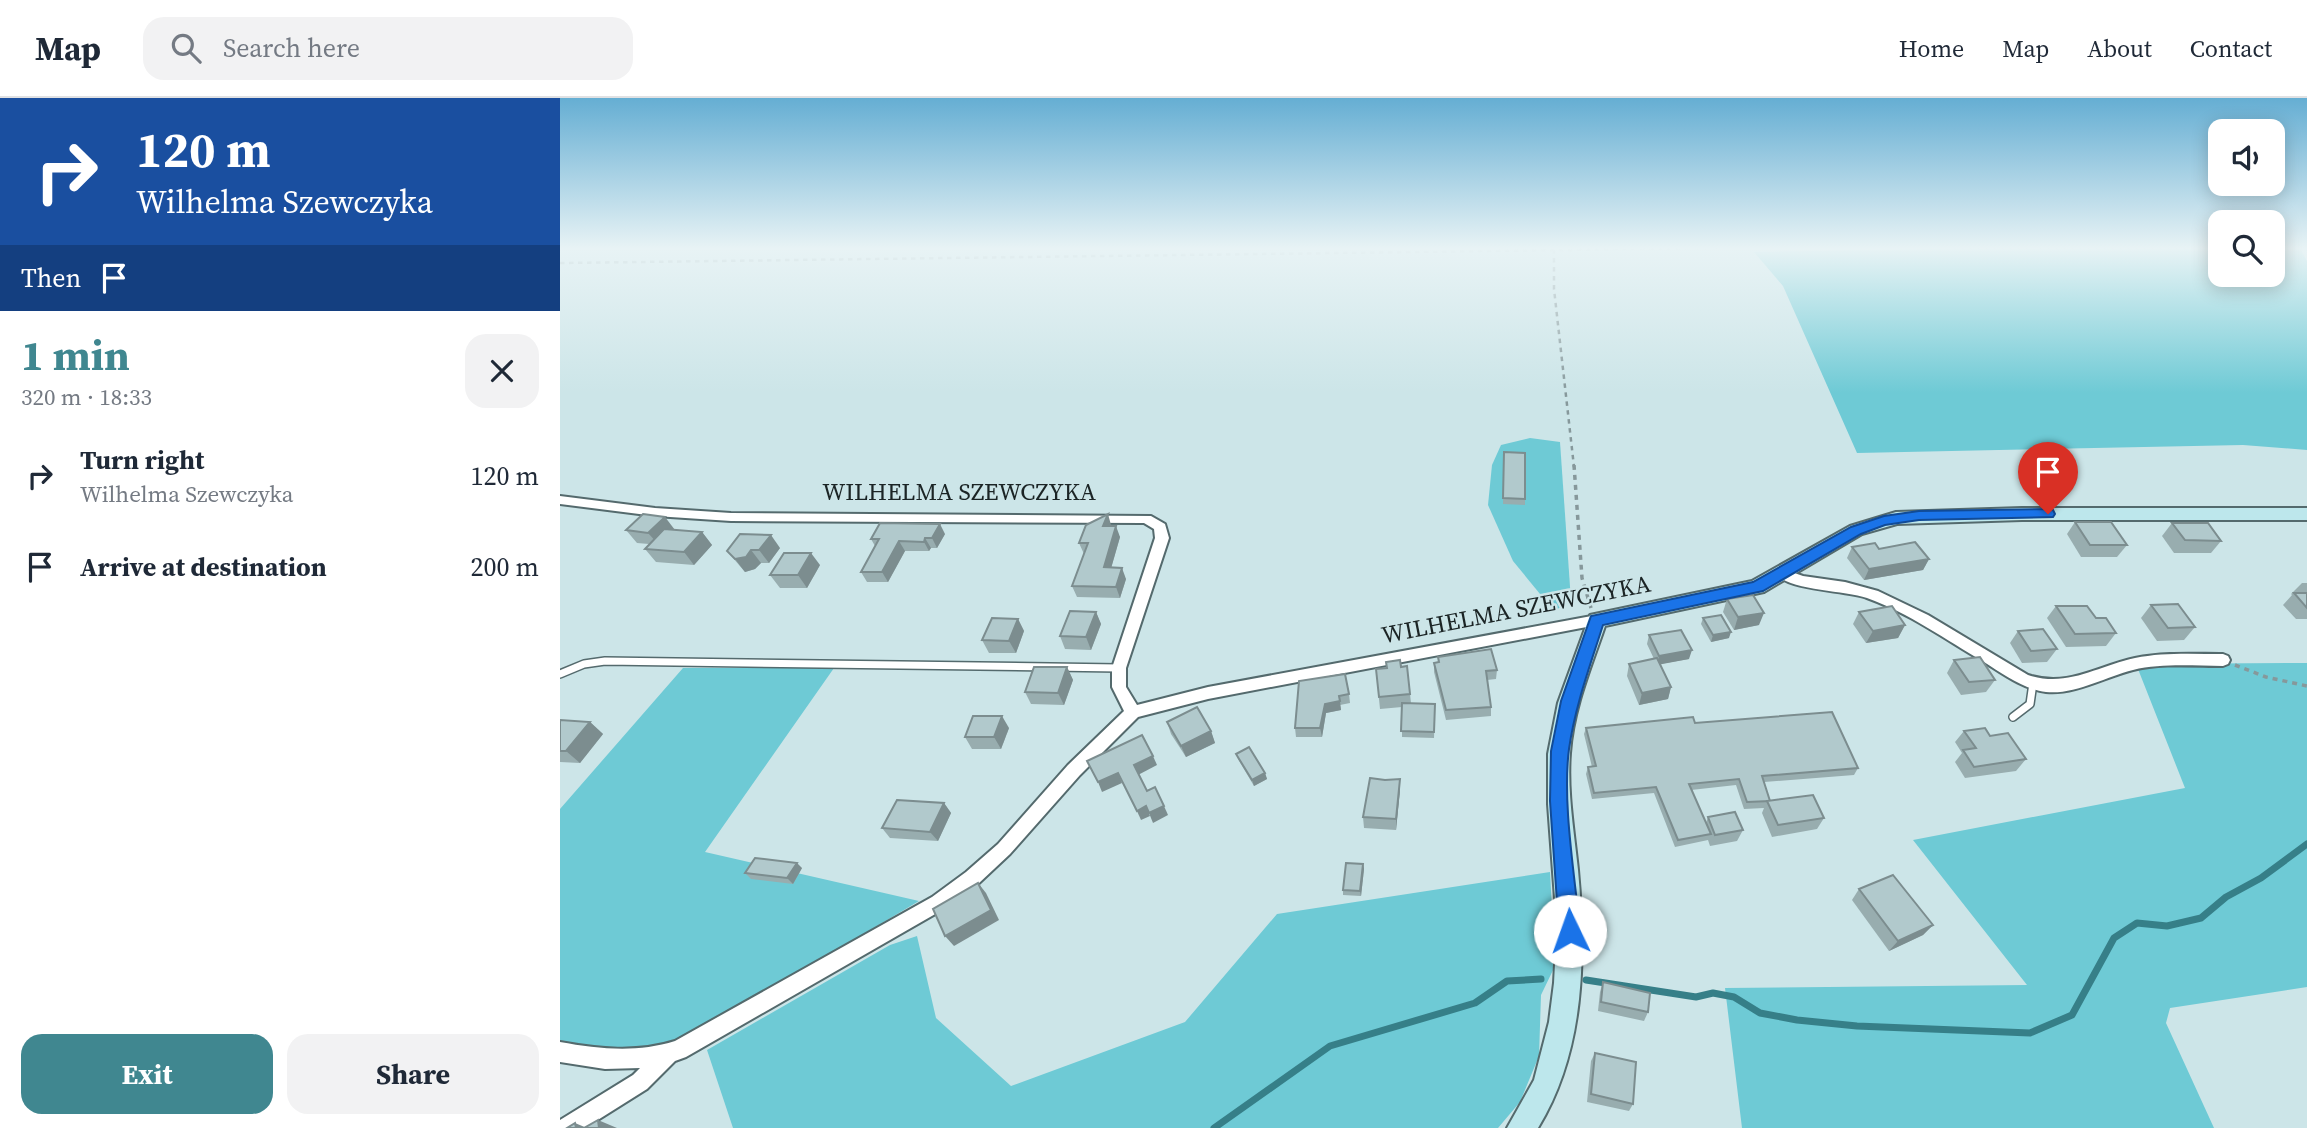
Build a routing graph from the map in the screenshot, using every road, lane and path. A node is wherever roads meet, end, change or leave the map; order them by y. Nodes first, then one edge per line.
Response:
1 (1555, 296) edge
2 (560, 500) edge
3 (2307, 514) edge
4 (1783, 575) junction
5 (1597, 620) junction
6 (2223, 660) joint
7 (1119, 668) junction
8 (560, 674) edge
9 (2033, 684) junction
10 (2307, 686) edge
11 (1133, 712) junction
12 (2013, 716) dead end
13 (560, 1052) edge
14 (668, 1054) junction
15 (566, 1128) edge
16 (1521, 1128) edge

1 - 5 path
2 - 7 street, WILHELMA SZEWCZYKA
3 - 4 street, WILHELMA SZEWCZYKA
4 - 5 street, WILHELMA SZEWCZYKA
4 - 9 street
5 - 11 street, WILHELMA SZEWCZYKA
5 - 16 street
6 - 9 street
6 - 10 path
7 - 8 lane
7 - 11 street
9 - 12 lane
11 - 14 street, WILHELMA SZEWCZYKA
13 - 14 street, WILHELMA SZEWCZYKA
14 - 15 street, WILHELMA SZEWCZYKA

